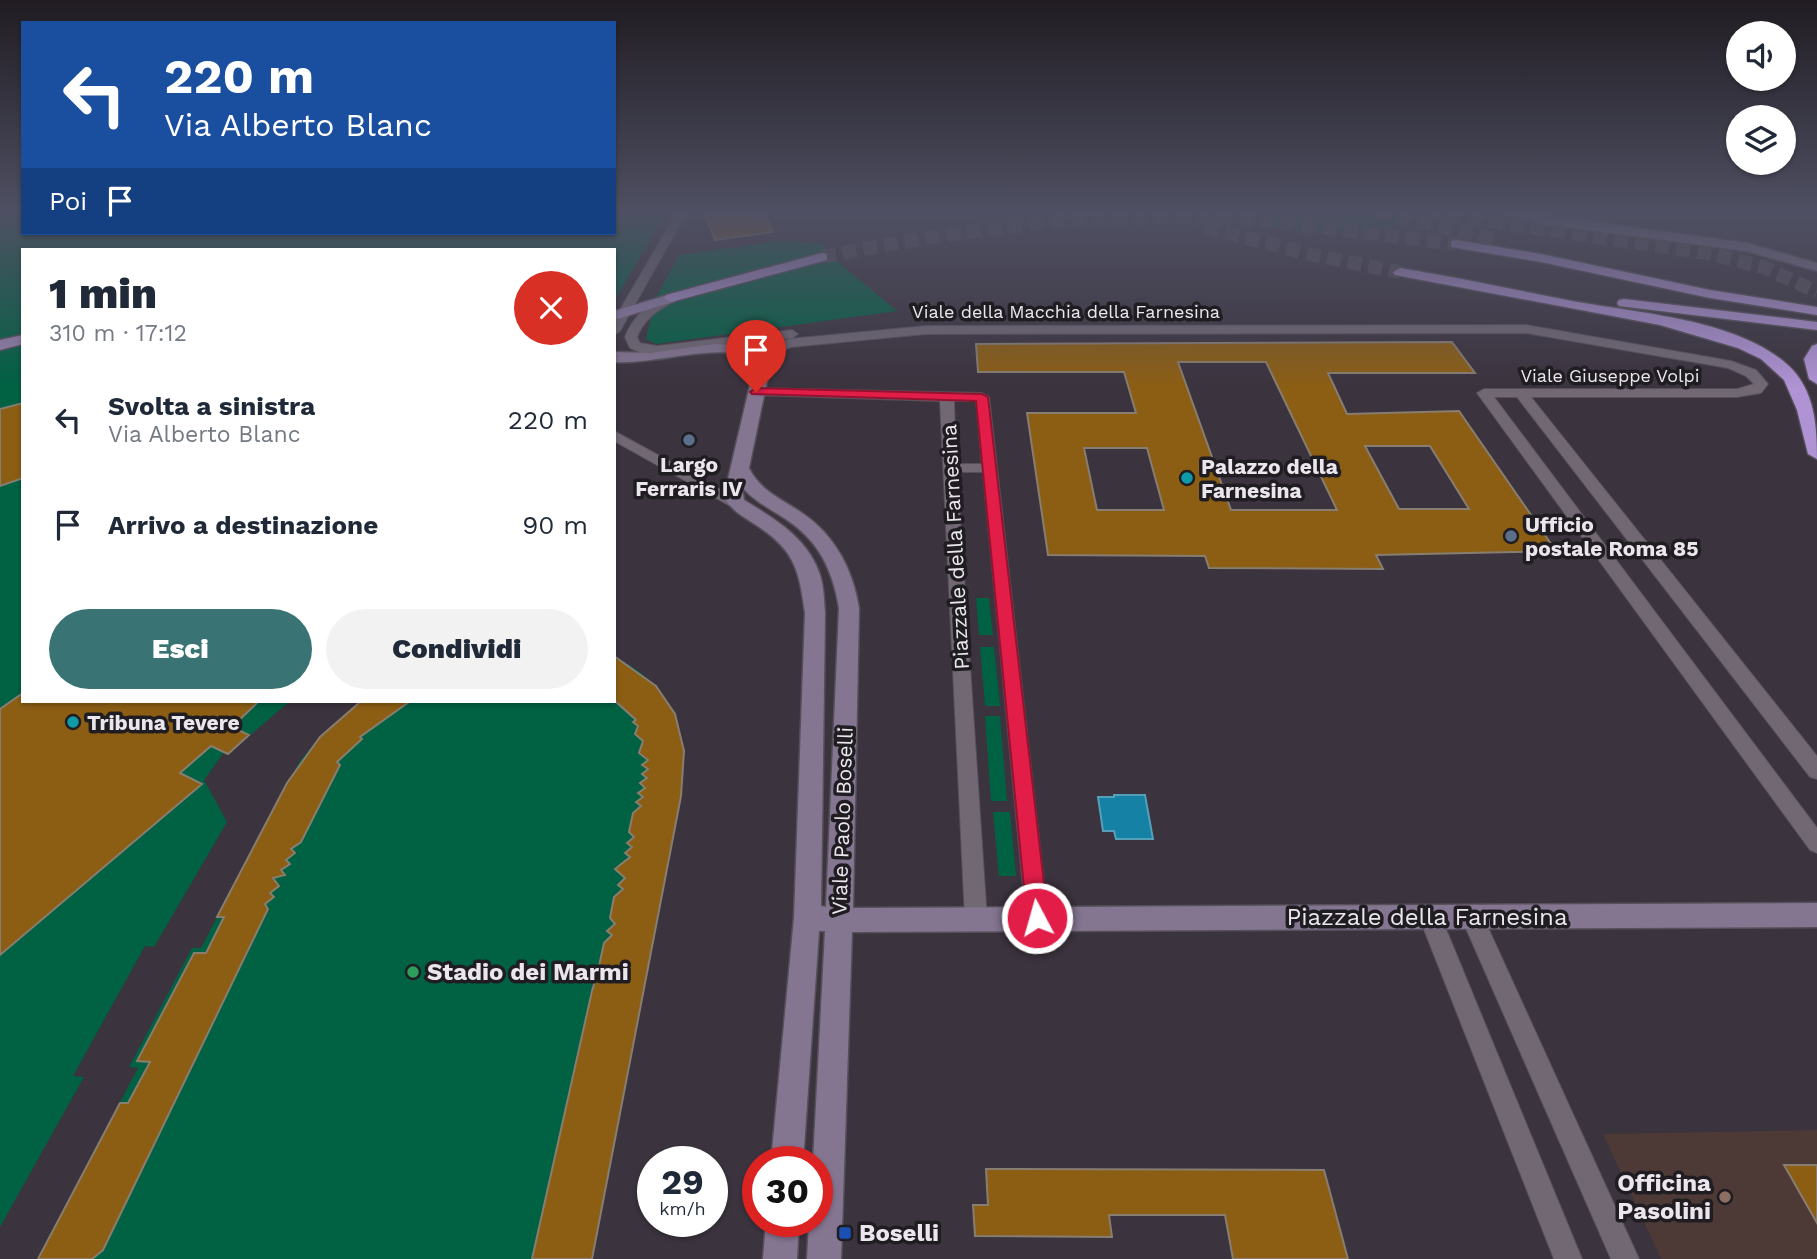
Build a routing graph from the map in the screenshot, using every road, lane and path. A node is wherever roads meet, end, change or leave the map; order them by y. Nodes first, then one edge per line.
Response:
1 (645, 271) edge
2 (773, 271) edge
3 (1600, 271) edge
4 (1635, 271) edge
5 (1400, 272) tunnel mouth
6 (1452, 281) junction
7 (671, 299) junction
8 (1795, 307) junction
9 (1817, 311) edge
10 (618, 315) edge
11 (947, 320) junction
12 (1817, 326) edge
13 (1526, 330) junction
14 (1023, 331) junction
15 (21, 340) edge
16 (0, 345) edge
17 (1817, 349) edge
18 (616, 357) edge
19 (616, 365) edge
20 (763, 365) junction
21 (1817, 379) edge
22 (756, 392) junction
23 (1737, 393) joint
24 (1522, 394) junction
25 (947, 397) junction
26 (616, 436) edge
27 (1817, 454) edge
28 (740, 468) junction
29 (949, 468) junction
30 (990, 468) junction
31 (737, 504) junction
32 (1817, 771) edge
33 (1817, 844) edge
34 (1817, 915) edge
35 (1430, 917) junction
36 (1472, 917) junction
37 (807, 918) junction
38 (1037, 918) junction
39 (976, 919) junction
40 (839, 920) junction
41 (788, 1146) edge
42 (781, 1237) edge
43 (780, 1259) edge
44 (824, 1259) edge
45 (1567, 1259) edge
46 (1625, 1259) edge

1 - 10 street
2 - 7 highway
3 - 8 highway
4 - 8 highway
5 - 6 highway
6 - 12 highway
6 - 27 highway
7 - 10 main road
7 - 11 street, Viale della Macchia della Farnesina
8 - 9 highway
11 - 13 street, Viale della Macchia della Farnesina
11 - 14 street
13 - 14 street, Viale della Macchia della Farnesina
13 - 23 street, Viale della Macchia della Farnesina
14 - 20 street, Viale della Macchia della Farnesina
15 - 16 main road
17 - 21 highway
18 - 20 street
19 - 20 street
20 - 22 street
22 - 25 street
22 - 28 street
23 - 24 street, Viale Giuseppe Volpi
24 - 32 street
24 - 33 street, Viale Giuseppe Volpi
25 - 29 street, Piazzale della Farnesina
25 - 30 street, Piazzale della Farnesina
26 - 31 street, Viale Paolo Boselli
28 - 31 street
28 - 40 street, Viale Paolo Boselli
29 - 30 street
29 - 39 street, Piazzale della Farnesina
30 - 38 street, Piazzale della Farnesina
31 - 37 street, Viale Paolo Boselli
34 - 36 street, Piazzale della Farnesina
35 - 36 street, Piazzale della Farnesina
35 - 38 street, Piazzale della Farnesina
35 - 45 street
36 - 46 street
37 - 40 street, Piazzale della Farnesina
37 - 41 street, Viale Paolo Boselli
38 - 39 street, Piazzale della Farnesina
39 - 40 street, Piazzale della Farnesina
40 - 44 street, Viale Paolo Boselli
42 - 43 street

